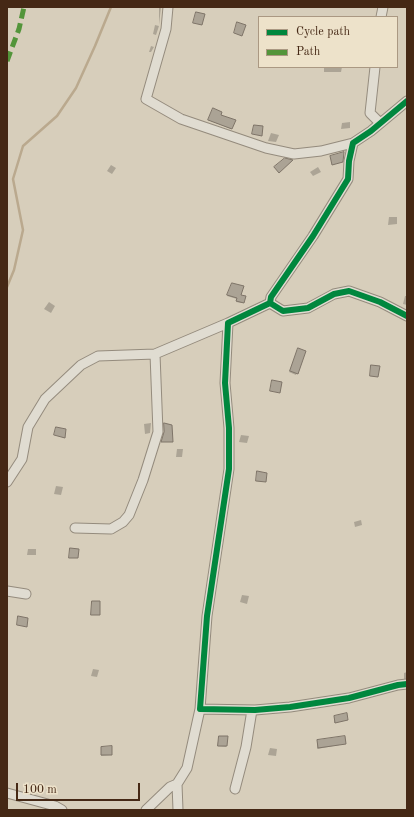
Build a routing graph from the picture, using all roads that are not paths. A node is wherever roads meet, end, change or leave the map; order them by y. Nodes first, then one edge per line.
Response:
1 (168, 7) edge
2 (375, 68) edge
3 (407, 101) edge
4 (380, 123) junction
5 (353, 143) junction
6 (270, 303) junction
7 (407, 316) edge
8 (228, 324) junction
9 (155, 354) junction
10 (7, 482) edge
11 (75, 528) dead end
12 (7, 591) edge
13 (26, 594) dead end
14 (407, 684) edge
15 (200, 709) junction
16 (252, 710) junction
17 (177, 784) junction
18 (235, 789) dead end
19 (7, 793) edge
20 (62, 810) edge
21 (146, 810) edge
22 (178, 810) edge

1 - 5 street
2 - 4 street
3 - 4 street
4 - 5 street
5 - 6 street
6 - 7 street
6 - 8 street
8 - 9 street
8 - 15 street
9 - 10 street
9 - 11 street
12 - 13 street
14 - 16 street
15 - 16 street
15 - 17 street
16 - 18 street
17 - 21 street
17 - 22 street
19 - 20 street

